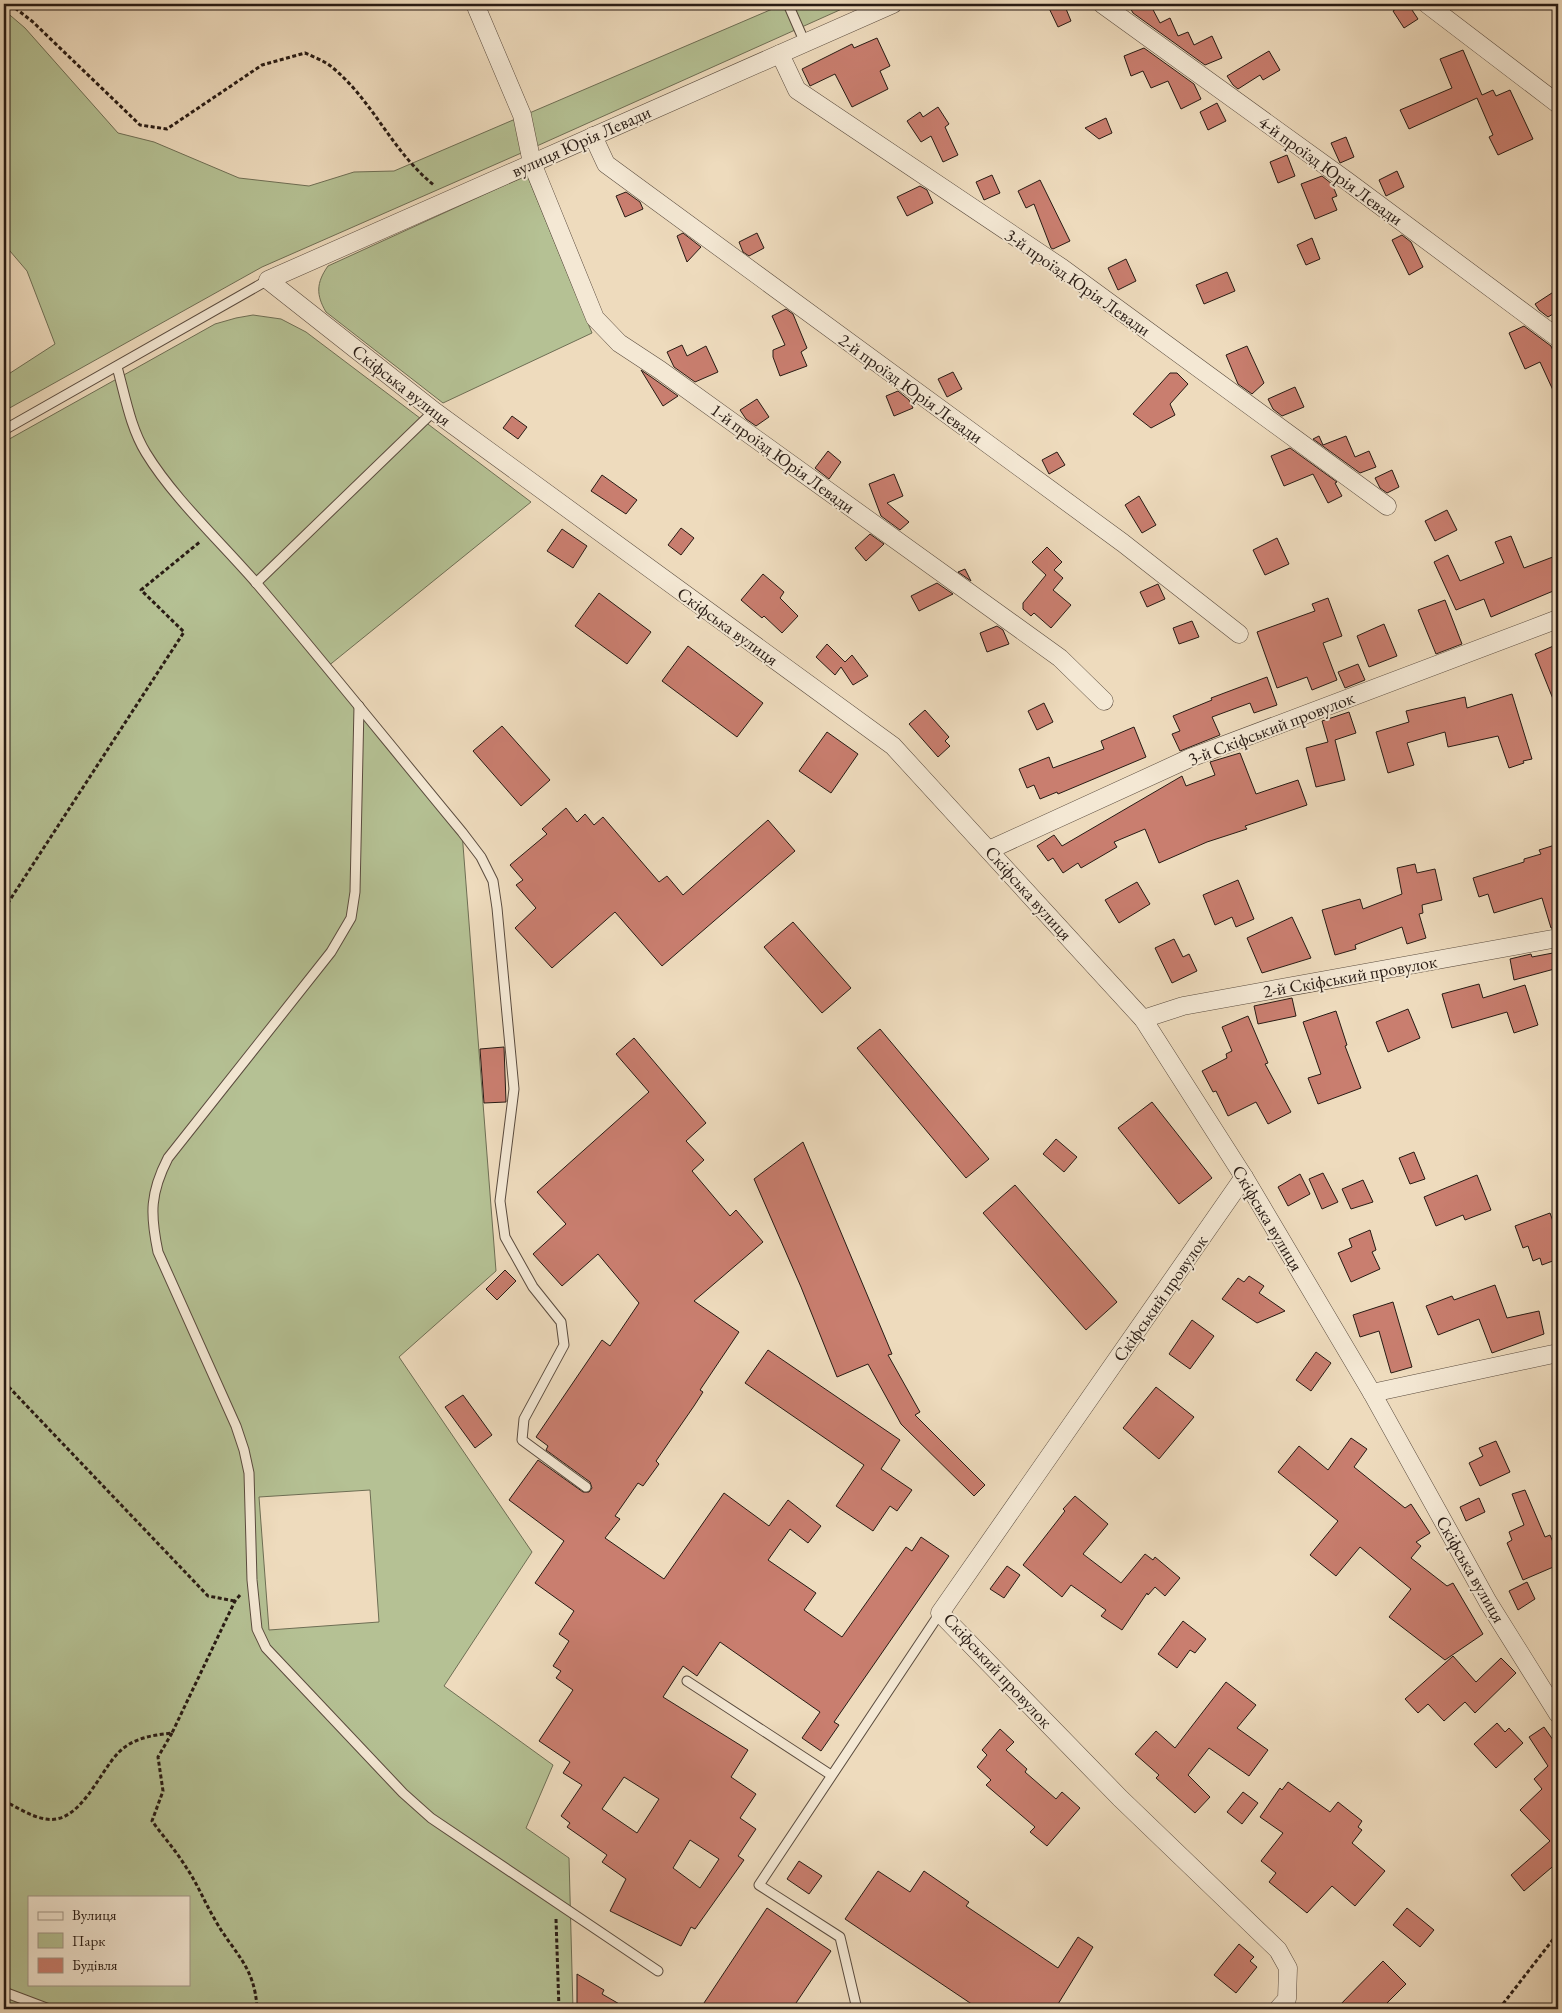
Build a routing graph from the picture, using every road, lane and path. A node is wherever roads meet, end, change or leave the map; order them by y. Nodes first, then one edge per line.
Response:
1 (10, 4) edge
2 (475, 4) edge
3 (788, 4) edge
4 (893, 4) edge
5 (1102, 4) edge
6 (1427, 4) edge
7 (805, 42) junction
8 (780, 54) junction
9 (1558, 104) edge
10 (594, 136) junction
11 (532, 163) junction
12 (451, 199) junction
13 (268, 280) junction
14 (1558, 338) edge
15 (117, 367) junction
16 (434, 411) junction
17 (4, 430) edge
18 (1387, 506) dead end
19 (211, 533) junction
20 (256, 583) junction
21 (1558, 619) edge
22 (1239, 634) dead end
23 (1104, 700) dead end
24 (359, 706) junction
25 (989, 850) junction
26 (4, 909) edge
27 (1558, 938) edge
28 (1143, 1019) junction
29 (1244, 1177) junction
30 (1558, 1353) edge
31 (4, 1382) edge
32 (1372, 1393) junction
33 (586, 1487) dead end
34 (252, 1580) junction
35 (235, 1601) junction
36 (940, 1612) junction
37 (686, 1681) dead end
38 (1558, 1714) edge
39 (172, 1732) junction
40 (831, 1775) junction
41 (4, 1801) edge
42 (555, 1901) junction
43 (1558, 1933) edge
44 (658, 1970) dead end
45 (4, 1992) edge
46 (49, 2009) edge
47 (256, 2009) edge
48 (560, 2009) edge
49 (857, 2009) edge
50 (1278, 2009) edge
51 (1499, 2009) edge

1 - 12 path
2 - 11 street, 1-й проїзд Юрія Левади
3 - 7 lane
4 - 7 street, вулиця Юрія Левади
5 - 14 street, 4-й проїзд Юрія Левади
6 - 9 street
7 - 8 street, вулиця Юрія Левади
8 - 10 street, вулиця Юрія Левади
8 - 18 street, 3-й проїзд Юрія Левади
10 - 11 street, вулиця Юрія Левади
10 - 22 street, 2-й проїзд Юрія Левади
11 - 12 street, вулиця Юрія Левади
11 - 23 street, 1-й проїзд Юрія Левади
12 - 13 street, вулиця Юрія Левади
13 - 15 lane
13 - 16 street, Скіфська вулиця
15 - 17 lane
15 - 19 lane
16 - 20 lane
16 - 25 street, Скіфська вулиця
19 - 20 lane
19 - 26 path
20 - 24 lane
21 - 25 street, 3-й Скіфський провулок
24 - 33 lane
24 - 34 lane
25 - 28 street, Скіфська вулиця
27 - 28 street, 2-й Скіфський провулок
28 - 29 street, Скіфська вулиця
29 - 32 street, Скіфська вулиця
29 - 36 street, Скіфський провулок
30 - 32 street
31 - 35 path
32 - 38 street, Скіфська вулиця
34 - 35 path
34 - 42 lane
35 - 39 path
36 - 40 lane
36 - 50 street, Скіфський провулок
37 - 40 lane
39 - 41 path
39 - 47 path
40 - 49 lane
42 - 44 lane
42 - 48 path
43 - 51 path
45 - 46 lane

